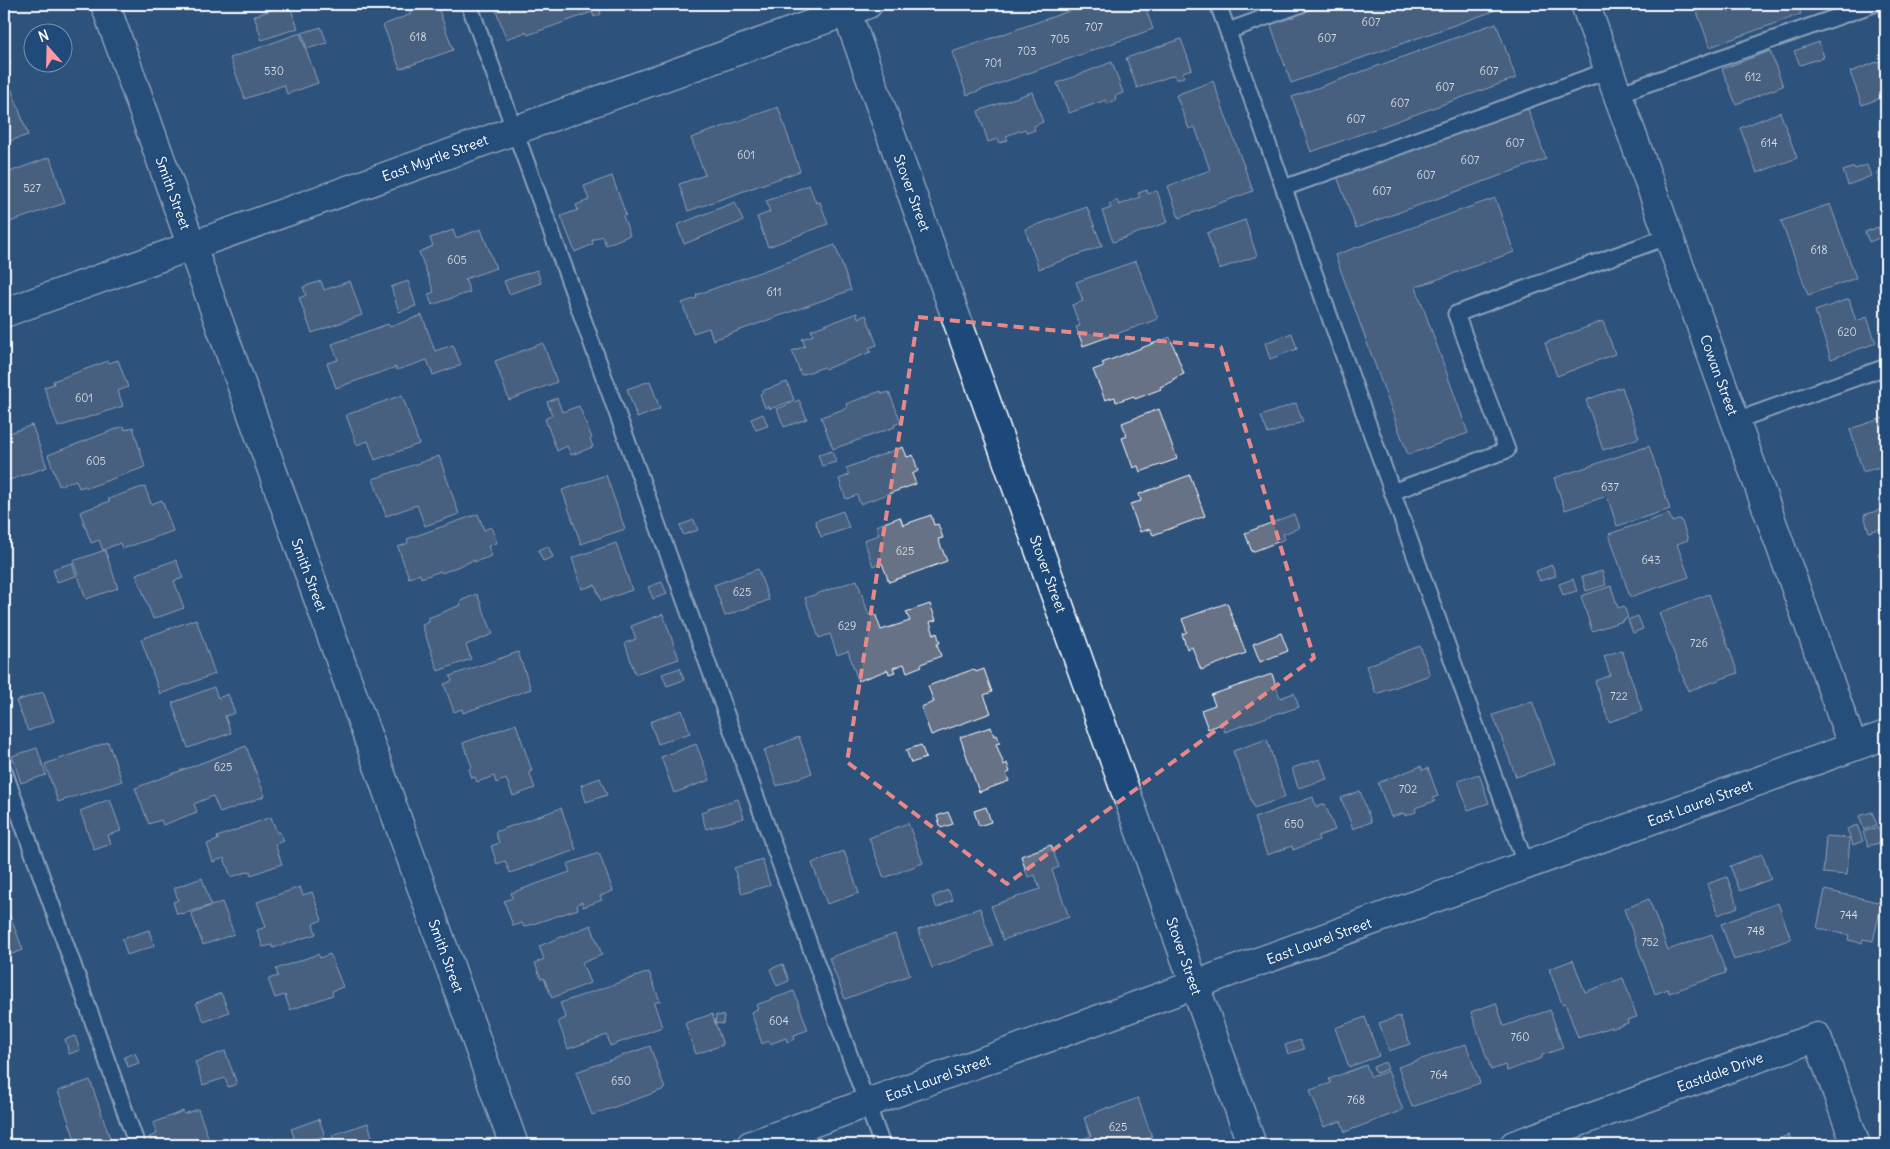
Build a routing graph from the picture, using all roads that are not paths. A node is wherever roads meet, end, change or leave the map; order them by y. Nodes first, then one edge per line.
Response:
1 (104, 4) edge
2 (469, 4) edge
3 (1218, 4) edge
4 (1302, 4) edge
5 (1585, 4) edge
6 (1874, 4) edge
7 (853, 6) edge
8 (1228, 31) junction
9 (1613, 82) junction
10 (514, 129) junction
11 (1284, 188) junction
12 (1669, 236) junction
13 (191, 245) junction
14 (4, 312) edge
15 (1886, 367) edge
16 (1735, 421) junction
17 (1392, 492) junction
18 (1886, 735) edge
19 (1853, 747) junction
20 (4, 771) edge
21 (1526, 866) junction
22 (1194, 986) junction
23 (867, 1104) junction
24 (137, 1145) edge
25 (514, 1145) edge
26 (751, 1145) edge
27 (882, 1145) edge
28 (1252, 1145) edge
29 (1514, 1145) edge
30 (1856, 1145) edge

1 - 13 street, Smith Street
2 - 10 lane
3 - 8 lane
4 - 8 lane
5 - 9 street, Cowan Street
6 - 9 lane
7 - 10 street, East Myrtle Street
7 - 22 street, Stover Street
8 - 11 lane
9 - 11 lane
9 - 12 street, Cowan Street
10 - 13 street, East Myrtle Street
10 - 23 lane
11 - 17 lane
12 - 16 street, Cowan Street
12 - 17 lane
13 - 14 street, East Myrtle Street
13 - 25 street, Smith Street
15 - 16 lane
16 - 19 street, Cowan Street
17 - 21 lane
18 - 19 street, East Laurel Street
19 - 21 street, East Laurel Street
20 - 24 lane
21 - 22 street, East Laurel Street
22 - 23 street, East Laurel Street
22 - 28 street, Stover Street
23 - 26 street, East Laurel Street
23 - 27 lane
29 - 30 street, Eastdale Drive

